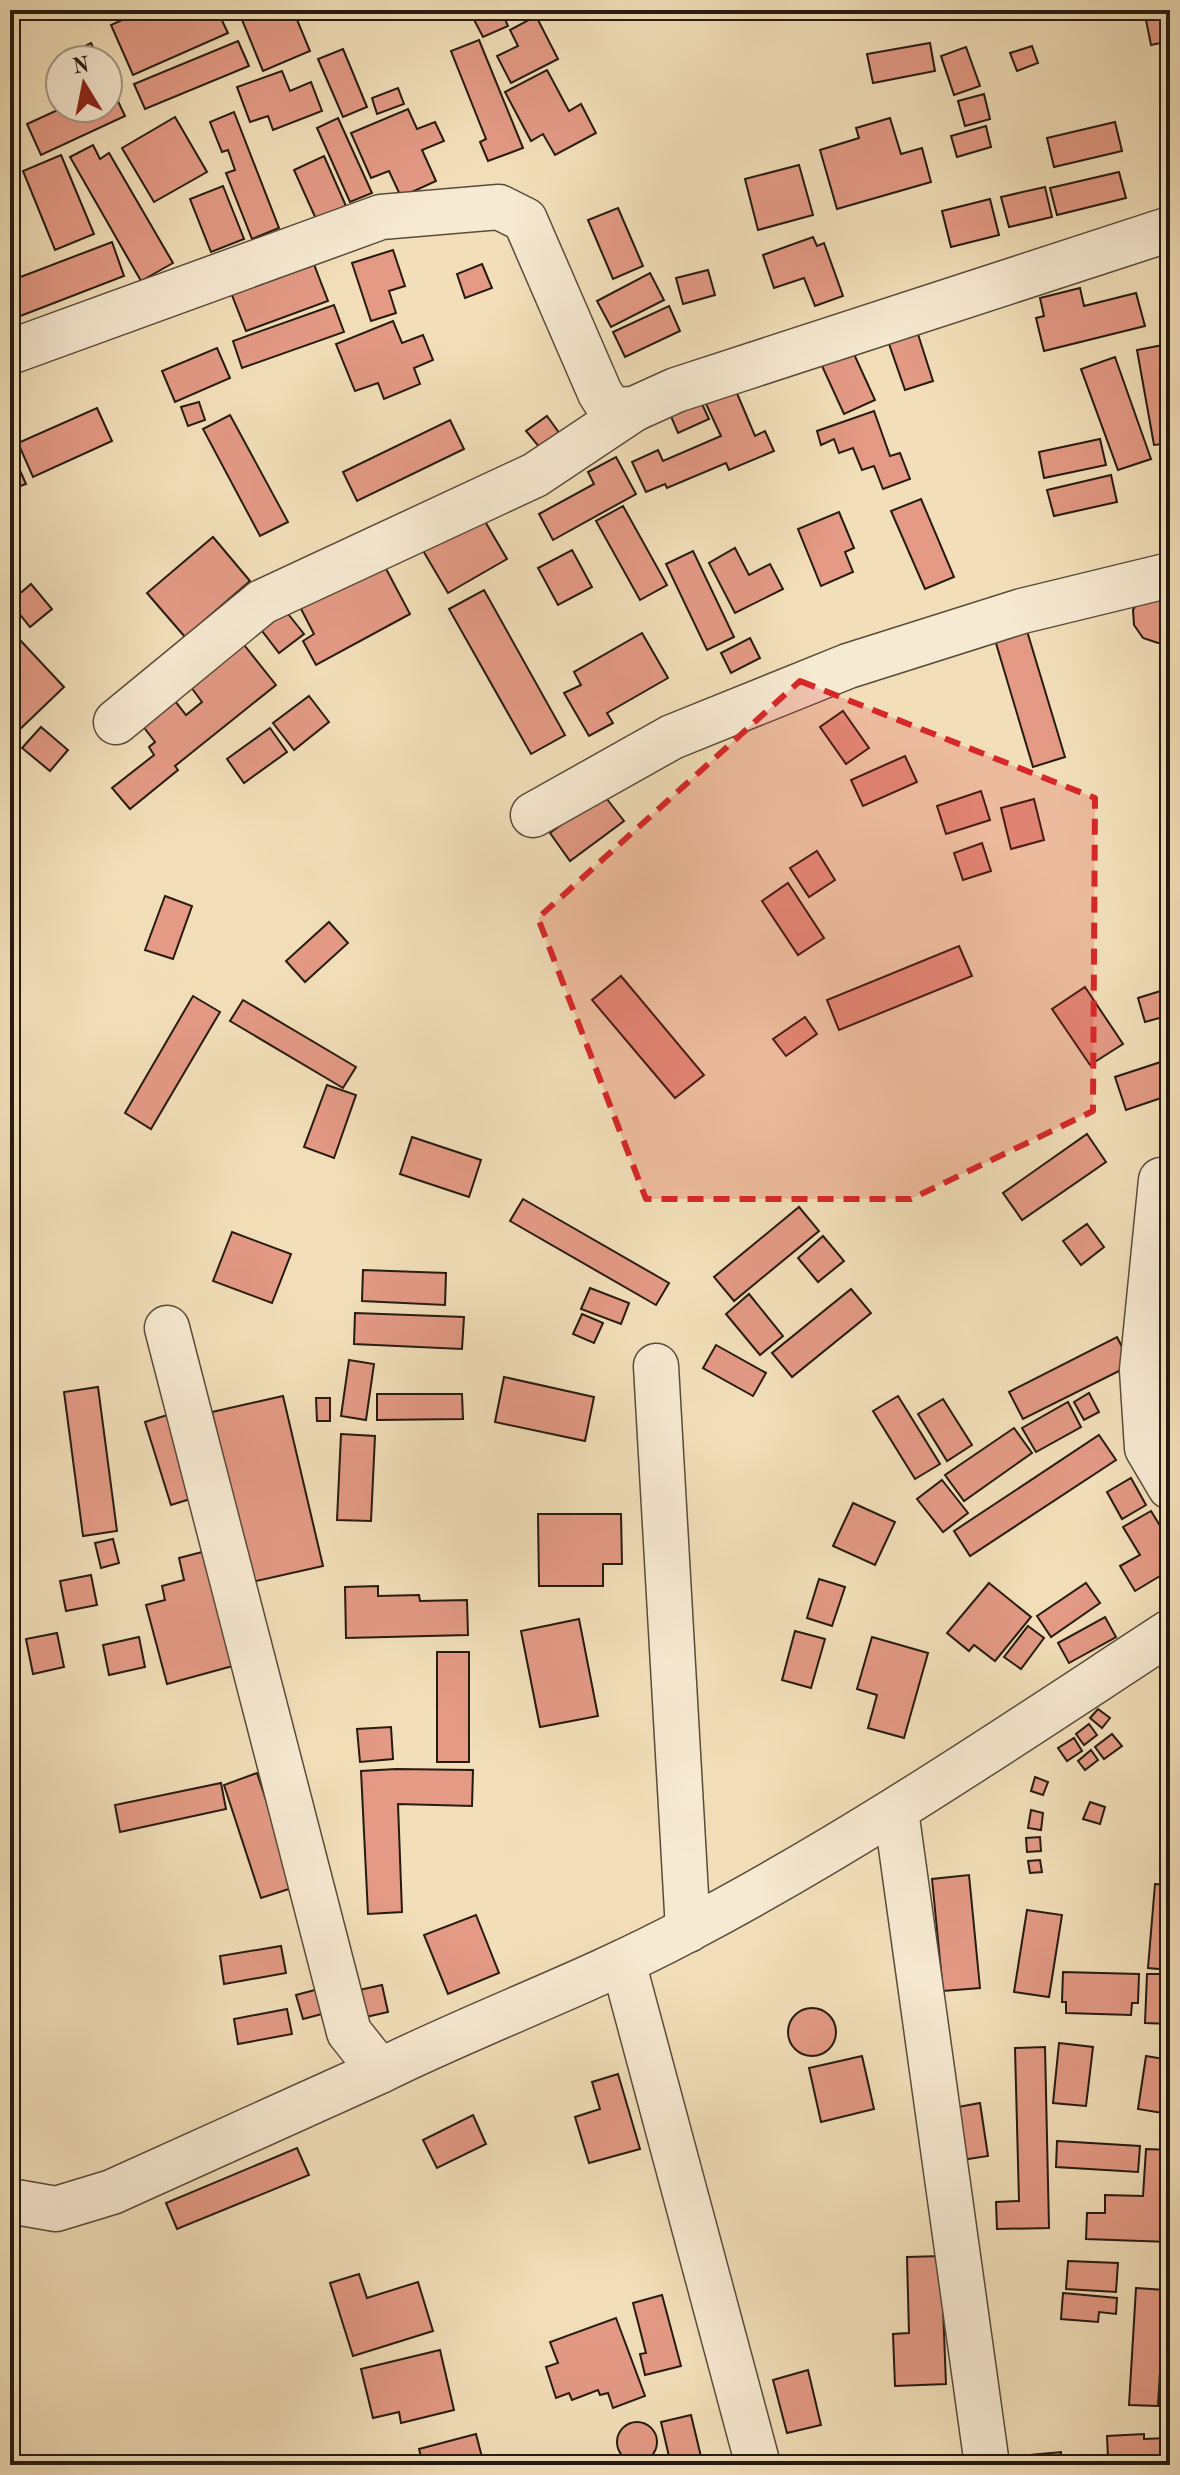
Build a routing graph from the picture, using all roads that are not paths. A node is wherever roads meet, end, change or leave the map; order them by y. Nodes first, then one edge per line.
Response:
1 (1170, 229) edge
2 (10, 352) edge
3 (634, 409) junction
4 (1170, 575) edge
5 (116, 722) dead end
6 (533, 815) dead end
7 (1161, 1180) dead end
8 (167, 1328) dead end
9 (656, 1366) dead end
10 (1170, 1487) edge
11 (1170, 1632) edge
12 (896, 1811) junction
13 (688, 1930) junction
14 (623, 1962) junction
15 (380, 2071) junction
16 (10, 2201) edge
17 (758, 2465) edge
18 (987, 2465) edge

1 - 3 street
2 - 3 street
3 - 5 street
4 - 6 street
7 - 10 street
8 - 15 street
9 - 13 street
11 - 12 street
12 - 13 street
12 - 18 street
13 - 14 street
14 - 15 street
14 - 17 street
15 - 16 street

